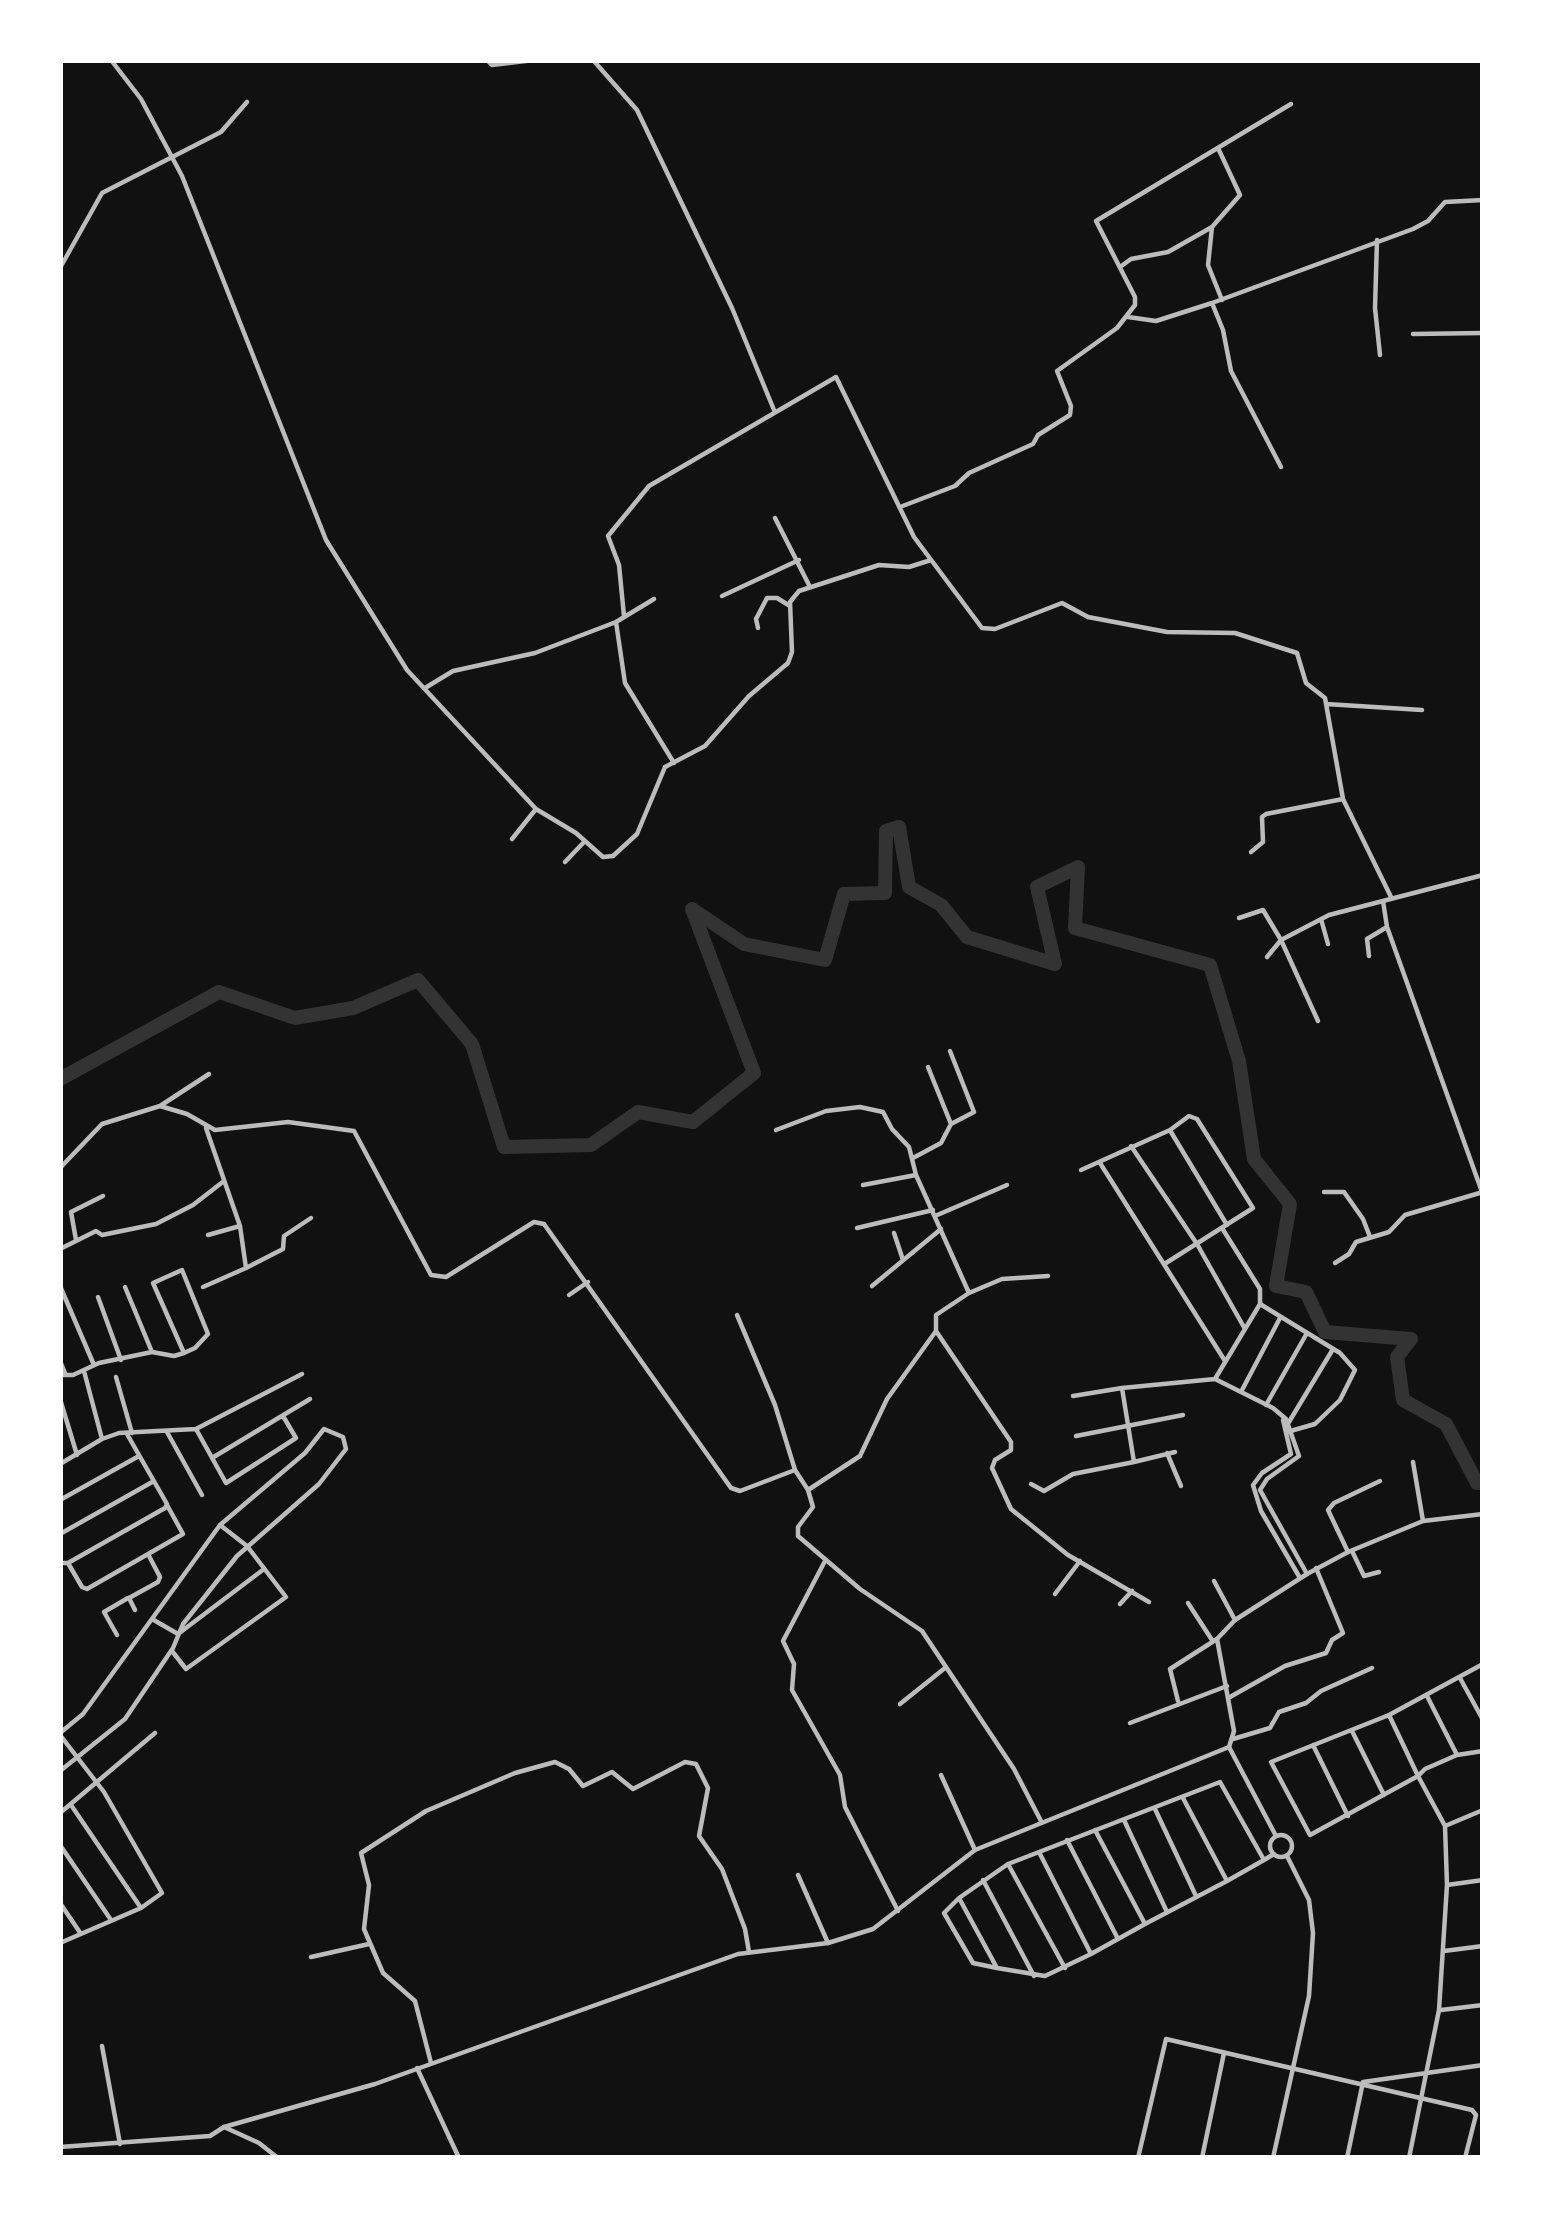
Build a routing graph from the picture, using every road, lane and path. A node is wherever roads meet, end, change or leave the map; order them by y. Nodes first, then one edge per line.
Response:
1 (111, 60) edge
2 (487, 60) edge
3 (534, 60) edge
4 (593, 60) edge
5 (247, 102) dead end
6 (1291, 104) dead end
7 (1218, 148) junction
8 (173, 158) junction
9 (1483, 200) edge
10 (1212, 226) junction
11 (1376, 240) junction
12 (1120, 267) junction
13 (60, 268) edge
14 (1222, 300) junction
15 (1212, 303) junction
16 (1128, 317) junction
17 (1483, 333) edge
18 (1413, 334) dead end
19 (1380, 355) dead end
20 (775, 412) junction
21 (1281, 467) dead end
22 (900, 507) junction
23 (775, 518) dead end
24 (799, 560) junction
25 (932, 560) junction
26 (809, 585) junction
27 (722, 596) dead end
28 (654, 599) dead end
29 (790, 606) junction
30 (624, 616) junction
31 (616, 622) junction
32 (758, 628) dead end
33 (425, 688) junction
34 (1326, 704) junction
35 (1422, 710) dead end
36 (674, 763) junction
37 (1343, 799) junction
38 (536, 809) junction
39 (512, 839) dead end
40 (585, 841) junction
41 (1251, 852) dead end
42 (565, 862) dead end
43 (1483, 875) edge
44 (1391, 897) junction
45 (1383, 902) junction
46 (1239, 918) dead end
47 (1321, 919) junction
48 (1387, 928) junction
49 (1281, 940) junction
50 (1328, 944) dead end
51 (1369, 956) dead end
52 (1267, 957) dead end
53 (1318, 1021) dead end
54 (950, 1051) dead end
55 (928, 1067) dead end
56 (209, 1074) dead end
57 (160, 1106) junction
58 (952, 1124) junction
59 (206, 1128) junction
60 (776, 1130) dead end
61 (1170, 1130) junction
62 (1131, 1146) junction
63 (911, 1159) junction
64 (1100, 1162) junction
65 (60, 1168) edge
66 (1081, 1170) dead end
67 (916, 1174) junction
68 (224, 1181) junction
69 (863, 1185) dead end
70 (1007, 1185) dead end
71 (1324, 1192) dead end
72 (1482, 1192) edge
73 (103, 1196) dead end
74 (934, 1213) junction
75 (311, 1218) dead end
76 (240, 1226) junction
77 (1225, 1227) junction
78 (857, 1228) dead end
79 (941, 1229) junction
80 (894, 1233) dead end
81 (208, 1235) dead end
82 (1370, 1237) junction
83 (76, 1240) junction
84 (1197, 1244) junction
85 (60, 1249) edge
86 (902, 1259) junction
87 (1335, 1263) dead end
88 (1166, 1264) junction
89 (246, 1268) junction
90 (1048, 1276) dead end
91 (588, 1282) junction
92 (60, 1286) edge
93 (872, 1286) dead end
94 (125, 1287) dead end
95 (203, 1287) dead end
96 (970, 1293) junction
97 (569, 1294) dead end
98 (98, 1297) dead end
99 (1260, 1304) junction
100 (737, 1315) dead end
101 (1280, 1318) junction
102 (1245, 1329) junction
103 (937, 1331) junction
104 (1307, 1333) junction
105 (1333, 1349) junction
106 (152, 1352) junction
107 (184, 1353) junction
108 (121, 1360) junction
109 (60, 1361) edge
110 (1225, 1361) junction
111 (94, 1365) junction
112 (84, 1371) junction
113 (63, 1374) edge
114 (302, 1374) dead end
115 (116, 1377) dead end
116 (1215, 1379) junction
117 (1122, 1388) junction
118 (1241, 1392) junction
119 (1073, 1396) dead end
120 (60, 1399) edge
121 (310, 1400) dead end
122 (1266, 1405) junction
123 (1183, 1415) dead end
124 (283, 1416) junction
125 (1127, 1424) junction
126 (1288, 1428) junction
127 (196, 1429) junction
128 (167, 1432) junction
129 (129, 1434) junction
130 (1076, 1436) dead end
131 (102, 1439) junction
132 (76, 1455) junction
133 (139, 1456) junction
134 (210, 1459) junction
135 (1134, 1462) junction
136 (1412, 1462) dead end
137 (60, 1464) edge
138 (795, 1470) junction
139 (154, 1481) junction
140 (1380, 1481) dead end
141 (1031, 1484) dead end
142 (1181, 1486) dead end
143 (808, 1490) junction
144 (202, 1496) dead end
145 (60, 1500) edge
146 (167, 1504) junction
147 (1483, 1514) edge
148 (1423, 1520) junction
149 (220, 1526) junction
150 (60, 1534) edge
151 (247, 1546) junction
152 (1350, 1551) junction
153 (148, 1554) junction
154 (63, 1561) edge
155 (825, 1561) junction
156 (1080, 1561) junction
157 (1316, 1568) junction
158 (265, 1569) junction
159 (1379, 1572) dead end
160 (1303, 1576) junction
161 (1214, 1581) dead end
162 (1132, 1591) junction
163 (1055, 1594) dead end
164 (129, 1598) junction
165 (1150, 1602) dead end
166 (1120, 1604) dead end
167 (1188, 1604) dead end
168 (135, 1610) dead end
169 (152, 1619) junction
170 (1235, 1620) junction
171 (178, 1634) junction
172 (117, 1635) dead end
173 (1215, 1639) junction
174 (172, 1651) junction
175 (1482, 1666) edge
176 (945, 1668) junction
177 (1372, 1668) dead end
178 (1459, 1677) junction
179 (1227, 1686) junction
180 (1426, 1695) junction
181 (1230, 1697) junction
182 (900, 1704) dead end
183 (1179, 1704) junction
184 (1389, 1715) junction
185 (1483, 1720) edge
186 (1130, 1723) dead end
187 (1352, 1731) junction
188 (155, 1733) dead end
189 (60, 1734) edge
190 (1233, 1739) junction
191 (1312, 1745) junction
192 (1229, 1747) junction
193 (1483, 1751) edge
194 (1456, 1755) junction
195 (79, 1756) junction
196 (60, 1771) edge
197 (941, 1775) dead end
198 (1418, 1776) junction
199 (98, 1782) junction
200 (1384, 1795) junction
201 (1184, 1798) junction
202 (71, 1804) junction
203 (1155, 1809) junction
204 (1483, 1810) edge
205 (60, 1813) edge
206 (1348, 1816) junction
207 (1124, 1820) junction
208 (1041, 1821) junction
209 (1444, 1826) junction
210 (1095, 1830) junction
211 (1310, 1835) junction
212 (1276, 1836) junction
213 (1067, 1840) junction
214 (1292, 1844) junction
215 (60, 1845) edge
216 (975, 1850) junction
217 (1038, 1851) junction
218 (1274, 1854) junction
219 (1287, 1856) junction
220 (1264, 1860) junction
221 (1008, 1864) junction
222 (798, 1876) dead end
223 (983, 1880) junction
224 (1227, 1880) junction
225 (1483, 1880) edge
226 (1447, 1885) junction
227 (1196, 1896) junction
228 (959, 1898) junction
229 (60, 1904) edge
230 (141, 1908) junction
231 (898, 1912) junction
232 (1167, 1912) junction
233 (111, 1920) junction
234 (1144, 1924) junction
235 (81, 1934) junction
236 (1118, 1939) junction
237 (60, 1943) edge
238 (828, 1943) junction
239 (369, 1944) junction
240 (1483, 1946) edge
241 (749, 1952) junction
242 (1444, 1952) junction
243 (1091, 1954) junction
244 (311, 1957) dead end
245 (997, 1968) junction
246 (1065, 1968) junction
247 (1034, 1976) junction
248 (1483, 2005) edge
249 (1439, 2010) junction
250 (102, 2046) dead end
251 (1224, 2053) junction
252 (430, 2063) junction
253 (1483, 2065) edge
254 (1293, 2067) junction
255 (417, 2068) junction
256 (1426, 2072) junction
257 (1363, 2082) junction
258 (1420, 2096) junction
259 (224, 2126) junction
260 (120, 2144) junction
261 (60, 2147) edge
262 (278, 2158) edge
263 (459, 2158) edge
264 (1138, 2158) edge
265 (1202, 2158) edge
266 (1273, 2158) edge
267 (1347, 2158) edge
268 (1409, 2158) edge
269 (1465, 2158) edge

1 - 8 street
2 - 3 street
4 - 20 street
5 - 8 street
6 - 7 street
7 - 10 street
7 - 12 street
8 - 13 street
8 - 33 street
9 - 11 street
10 - 12 street
10 - 14 street
11 - 14 street
11 - 19 street
12 - 16 street
14 - 15 street
15 - 16 street
15 - 21 street
16 - 22 street
17 - 18 street
20 - 22 street
20 - 30 street
22 - 25 street
23 - 24 street
24 - 26 street
24 - 27 street
25 - 26 street
25 - 34 street
26 - 29 street
28 - 30 street
29 - 32 street
29 - 36 street
30 - 31 street
31 - 33 street
31 - 36 street
33 - 38 street
34 - 35 street
34 - 37 street
36 - 40 street
37 - 41 street
37 - 44 street
38 - 39 street
38 - 40 street
40 - 42 street
43 - 44 street
44 - 45 street
45 - 47 street
45 - 48 street
46 - 49 street
47 - 49 street
47 - 50 street
48 - 51 street
48 - 72 street
49 - 52 street
49 - 53 street
54 - 58 street
55 - 58 street
56 - 57 street
57 - 59 street
57 - 65 street
58 - 63 street
59 - 68 street
59 - 91 street
60 - 63 street
61 - 62 street
61 - 77 street
61 - 77 street
62 - 64 street
62 - 84 street
63 - 67 street
64 - 66 street
64 - 88 street
67 - 69 street
67 - 74 street
68 - 76 street
68 - 83 street
70 - 74 street
71 - 82 street
72 - 82 street
73 - 83 street
74 - 78 street
74 - 79 street
75 - 89 street
76 - 81 street
76 - 89 street
77 - 84 street
77 - 99 street
79 - 86 street
79 - 96 street
80 - 86 street
82 - 87 street
83 - 85 street
84 - 88 street
84 - 102 street
86 - 93 street
88 - 110 street
89 - 95 street
90 - 96 street
91 - 97 street
91 - 138 street
92 - 111 street
94 - 106 street
96 - 103 street
98 - 108 street
99 - 101 street
99 - 102 street
100 - 138 street
101 - 104 street
101 - 118 street
102 - 110 street
103 - 143 street
103 - 156 street
104 - 105 street
104 - 122 street
105 - 126 street
105 - 126 street
106 - 107 street
106 - 108 street
107 - 107 street
108 - 111 street
109 - 113 street
110 - 116 street
111 - 112 street
112 - 113 street
112 - 131 street
114 - 127 street
115 - 129 street
116 - 117 street
116 - 118 street
117 - 119 street
117 - 125 street
118 - 122 street
120 - 132 street
121 - 124 street
122 - 126 street
123 - 125 street
124 - 134 street
124 - 134 street
125 - 130 street
125 - 135 street
126 - 160 street
127 - 128 street
127 - 134 street
128 - 129 street
128 - 144 street
129 - 131 street
129 - 133 street
131 - 132 street
132 - 137 street
133 - 139 street
133 - 145 street
135 - 141 street
135 - 142 street
136 - 148 street
138 - 143 street
139 - 146 street
139 - 150 street
140 - 152 street
143 - 155 street
146 - 153 street
146 - 154 street
147 - 148 street
148 - 152 street
149 - 151 street
149 - 151 street
149 - 169 street
151 - 158 street
151 - 171 street
152 - 157 street
152 - 159 street
153 - 154 street
153 - 164 street
155 - 176 street
155 - 231 street
156 - 162 street
156 - 163 street
157 - 160 street
157 - 181 street
158 - 171 street
158 - 174 street
160 - 170 street
161 - 170 street
162 - 165 street
162 - 166 street
164 - 168 street
164 - 172 street
167 - 173 street
169 - 171 street
169 - 189 street
170 - 173 street
171 - 174 street
173 - 179 street
173 - 183 street
174 - 195 street
175 - 178 street
176 - 182 street
176 - 208 street
177 - 190 street
178 - 180 street
178 - 185 street
179 - 181 street
179 - 183 street
180 - 184 street
180 - 194 street
181 - 190 street
183 - 186 street
184 - 187 street
184 - 198 street
187 - 191 street
187 - 200 street
188 - 199 street
189 - 195 street
190 - 192 street
191 - 206 street
191 - 211 street
192 - 208 street
192 - 212 street
193 - 194 street
194 - 198 street
195 - 196 street
195 - 199 street
197 - 216 street
198 - 200 street
198 - 209 street
199 - 202 street
199 - 230 street
200 - 206 street
201 - 203 street
201 - 220 street
201 - 224 street
202 - 205 street
202 - 230 street
203 - 207 street
203 - 227 street
204 - 209 street
206 - 211 street
207 - 210 street
207 - 232 street
208 - 216 street
209 - 226 street
210 - 213 street
210 - 234 street
211 - 214 street
212 - 214 street
212 - 218 street
213 - 217 street
213 - 236 street
214 - 219 street
215 - 233 street
216 - 231 street
217 - 221 street
217 - 243 street
218 - 219 street
218 - 220 street
219 - 254 street
220 - 224 street
221 - 223 street
221 - 246 street
222 - 238 street
223 - 228 street
223 - 247 street
224 - 227 street
225 - 226 street
226 - 242 street
227 - 232 street
228 - 245 street
228 - 245 street
229 - 235 street
230 - 233 street
231 - 238 street
232 - 234 street
233 - 235 street
234 - 236 street
235 - 237 street
236 - 243 street
238 - 241 street
239 - 241 street
239 - 244 street
239 - 252 street
240 - 242 street
241 - 252 street
242 - 249 street
243 - 246 street
245 - 247 street
246 - 247 street
248 - 249 street
249 - 256 street
250 - 260 street
251 - 254 street
251 - 264 street
251 - 265 street
252 - 255 street
253 - 256 street
254 - 257 street
254 - 266 street
255 - 259 street
255 - 263 street
256 - 257 street
256 - 258 street
257 - 258 street
257 - 267 street
258 - 268 street
258 - 269 street
259 - 260 street
259 - 262 street
260 - 261 street

